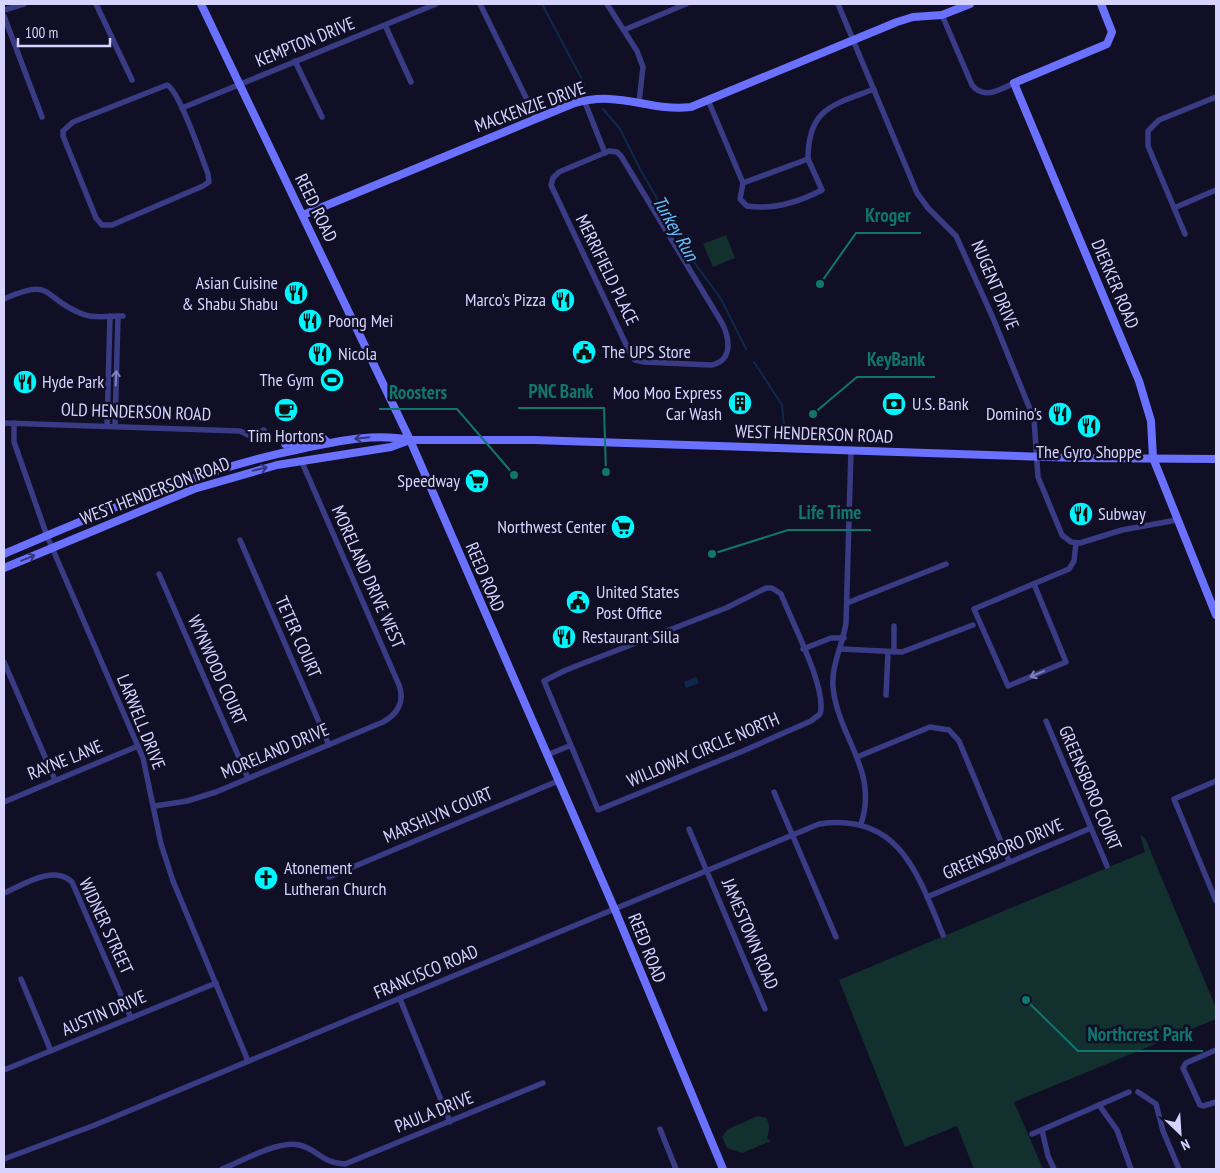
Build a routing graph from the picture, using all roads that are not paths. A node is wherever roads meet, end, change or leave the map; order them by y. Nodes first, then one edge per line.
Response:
1 (24, 4) edge
2 (96, 4) edge
3 (201, 4) edge
4 (436, 4) edge
5 (480, 4) edge
6 (607, 4) edge
7 (686, 4) edge
8 (838, 4) edge
9 (970, 4) edge
10 (1102, 4) edge
11 (4, 10) edge
12 (942, 14) junction
13 (4, 16) edge
14 (385, 25) junction
15 (624, 30) junction
16 (853, 41) junction
17 (295, 62) junction
18 (132, 80) dead end
19 (411, 82) dead end
20 (1014, 83) junction
21 (240, 84) junction
22 (874, 89) junction
23 (1216, 96) edge
24 (584, 100) junction
25 (708, 100) junction
26 (640, 102) junction
27 (182, 108) junction
28 (42, 117) dead end
29 (322, 117) dead end
30 (536, 118) junction
31 (605, 153) junction
32 (808, 159) junction
33 (743, 183) junction
34 (1216, 190) edge
35 (1174, 208) junction
36 (303, 214) junction
37 (1185, 234) dead end
38 (4, 299) edge
39 (110, 316) junction
40 (4, 423) edge
41 (14, 423) junction
42 (107, 426) junction
43 (115, 426) junction
44 (264, 430) dead end
45 (410, 440) junction
46 (328, 443) junction
47 (285, 444) dead end
48 (851, 450) junction
49 (1036, 455) junction
50 (1153, 458) junction
51 (1216, 459) edge
52 (301, 460) junction
53 (1177, 520) junction
54 (46, 536) junction
55 (240, 540) dead end
56 (1076, 543) junction
57 (51, 548) junction
58 (4, 554) edge
59 (946, 564) dead end
60 (4, 568) edge
61 (159, 574) dead end
62 (1034, 584) junction
63 (847, 603) junction
64 (1216, 615) edge
65 (973, 625) dead end
66 (894, 626) dead end
67 (844, 638) junction
68 (803, 649) junction
69 (842, 649) junction
70 (891, 652) junction
71 (4, 662) edge
72 (886, 695) dead end
73 (399, 707) joint
74 (1046, 721) dead end
75 (329, 744) junction
76 (138, 746) junction
77 (569, 746) junction
78 (547, 755) junction
79 (857, 758) junction
80 (248, 778) junction
81 (55, 780) junction
82 (558, 781) junction
83 (1216, 781) edge
84 (774, 792) dead end
85 (4, 802) edge
86 (155, 806) junction
87 (861, 824) junction
88 (1091, 828) junction
89 (689, 830) dead end
90 (792, 834) junction
91 (1009, 861) junction
92 (1107, 866) dead end
93 (706, 870) junction
94 (329, 877) dead end
95 (4, 893) edge
96 (927, 897) junction
97 (1216, 901) edge
98 (615, 910) junction
99 (943, 935) dead end
100 (836, 937) dead end
101 (21, 979) dead end
102 (216, 983) junction
103 (400, 999) junction
104 (765, 1009) dead end
105 (131, 1018) junction
106 (1216, 1050) edge
107 (51, 1051) junction
108 (248, 1060) junction
109 (4, 1070) edge
110 (543, 1083) dead end
111 (1129, 1092) dead end
112 (1138, 1092) dead end
113 (1216, 1102) edge
114 (1099, 1105) junction
115 (450, 1122) junction
116 (660, 1129) dead end
117 (1042, 1130) junction
118 (1032, 1134) dead end
119 (4, 1159) edge
120 (334, 1166) edge
121 (222, 1169) edge
122 (676, 1169) edge
123 (723, 1169) edge
124 (1054, 1169) edge
125 (1131, 1169) edge
126 (1179, 1169) edge

1 - 11 street
2 - 18 street
3 - 21 main road, REED ROAD
4 - 14 street, KEMPTON DRIVE
5 - 30 street
6 - 15 street
7 - 15 street
8 - 16 street, NUGENT DRIVE
9 - 12 main road, MACKENZIE DRIVE
10 - 20 main road
12 - 16 main road, MACKENZIE DRIVE
12 - 20 street
13 - 28 street
14 - 17 street, KEMPTON DRIVE
14 - 19 street
15 - 26 street
16 - 22 street, NUGENT DRIVE
16 - 25 main road, MACKENZIE DRIVE
17 - 21 street, KEMPTON DRIVE
17 - 29 street
20 - 50 main road, DIERKER ROAD
21 - 27 street, KEMPTON DRIVE
21 - 36 main road, REED ROAD
22 - 32 street
22 - 49 street, NUGENT DRIVE
23 - 35 street
24 - 26 main road, MACKENZIE DRIVE
24 - 30 main road, MACKENZIE DRIVE
24 - 31 street
25 - 26 main road, MACKENZIE DRIVE
25 - 33 street
27 - 27 street
30 - 36 main road, MACKENZIE DRIVE
31 - 31 street, MERRIFIELD PLACE
32 - 33 street
32 - 33 street
34 - 35 street
35 - 37 street
36 - 45 main road, REED ROAD
38 - 39 street
39 - 42 street
43 -> 39 street
40 - 41 street, OLD HENDERSON ROAD
41 - 42 street, OLD HENDERSON ROAD
41 - 54 street, LARWELL DRIVE
42 - 43 street, OLD HENDERSON ROAD
43 - 44 street, OLD HENDERSON ROAD
45 -> 46 main road, WEST HENDERSON ROAD
45 - 48 main road, WEST HENDERSON ROAD
45 - 52 main road, WEST HENDERSON ROAD
45 - 78 main road, REED ROAD
46 - 47 main road
46 - 54 main road, WEST HENDERSON ROAD
48 - 49 main road, WEST HENDERSON ROAD
48 - 63 street
49 - 50 main road, WEST HENDERSON ROAD
49 - 56 street, NUGENT DRIVE
50 - 51 main road, WEST HENDERSON ROAD
50 - 53 main road, DIERKER ROAD
57 -> 52 main road, WEST HENDERSON ROAD
52 - 73 street, MORELAND DRIVE WEST
53 - 56 street
53 - 64 main road, DIERKER ROAD
54 - 57 street, LARWELL DRIVE
54 - 58 main road, WEST HENDERSON ROAD
55 - 75 street, TETER COURT
56 - 62 street
60 -> 57 main road, WEST HENDERSON ROAD
57 - 76 street, LARWELL DRIVE
59 - 63 street
61 - 80 street, WYNWOOD COURT
62 -> 62 street
63 - 67 street
65 - 70 street
66 - 70 street
67 - 68 street
67 - 69 street
68 - 77 street, WILLOWAY CIRCLE NORTH
68 - 77 street
69 - 70 street
69 - 79 street
70 - 72 street
71 - 81 street
73 - 75 street, MORELAND DRIVE
74 - 88 street, GREENSBORO COURT
75 - 80 street, MORELAND DRIVE
76 - 81 street, RAYNE LANE
76 - 86 street, LARWELL DRIVE
77 - 78 street
78 - 82 main road, REED ROAD
79 - 87 street
79 - 91 street
80 - 86 street, MORELAND DRIVE
81 - 85 street, RAYNE LANE
82 - 94 street, MARSHLYN COURT
82 - 98 main road, REED ROAD
83 - 97 street
84 - 90 street
86 - 102 street, LARWELL DRIVE
87 - 90 street, FRANCISCO ROAD
87 - 96 street
88 - 91 street, GREENSBORO DRIVE
88 - 92 street, GREENSBORO COURT
89 - 93 street, JAMESTOWN ROAD
90 - 93 street, FRANCISCO ROAD
90 - 100 street
91 - 96 street, GREENSBORO DRIVE
93 - 98 street, FRANCISCO ROAD
93 - 104 street, JAMESTOWN ROAD
95 - 105 street, WIDNER STREET
96 - 99 street
98 - 103 street, FRANCISCO ROAD
98 - 123 main road, REED ROAD
101 - 107 street
102 - 105 street, AUSTIN DRIVE
102 - 108 street, LARWELL DRIVE
103 - 108 street, FRANCISCO ROAD
103 - 115 street
105 - 107 street, AUSTIN DRIVE
106 - 113 street
107 - 109 street, AUSTIN DRIVE
108 - 119 street, FRANCISCO ROAD
110 - 115 street, PAULA DRIVE
111 - 114 street
112 - 126 street
114 - 117 street
114 - 125 street
115 - 120 street, PAULA DRIVE
116 - 122 street
117 - 118 street
117 - 124 street
120 - 121 street

